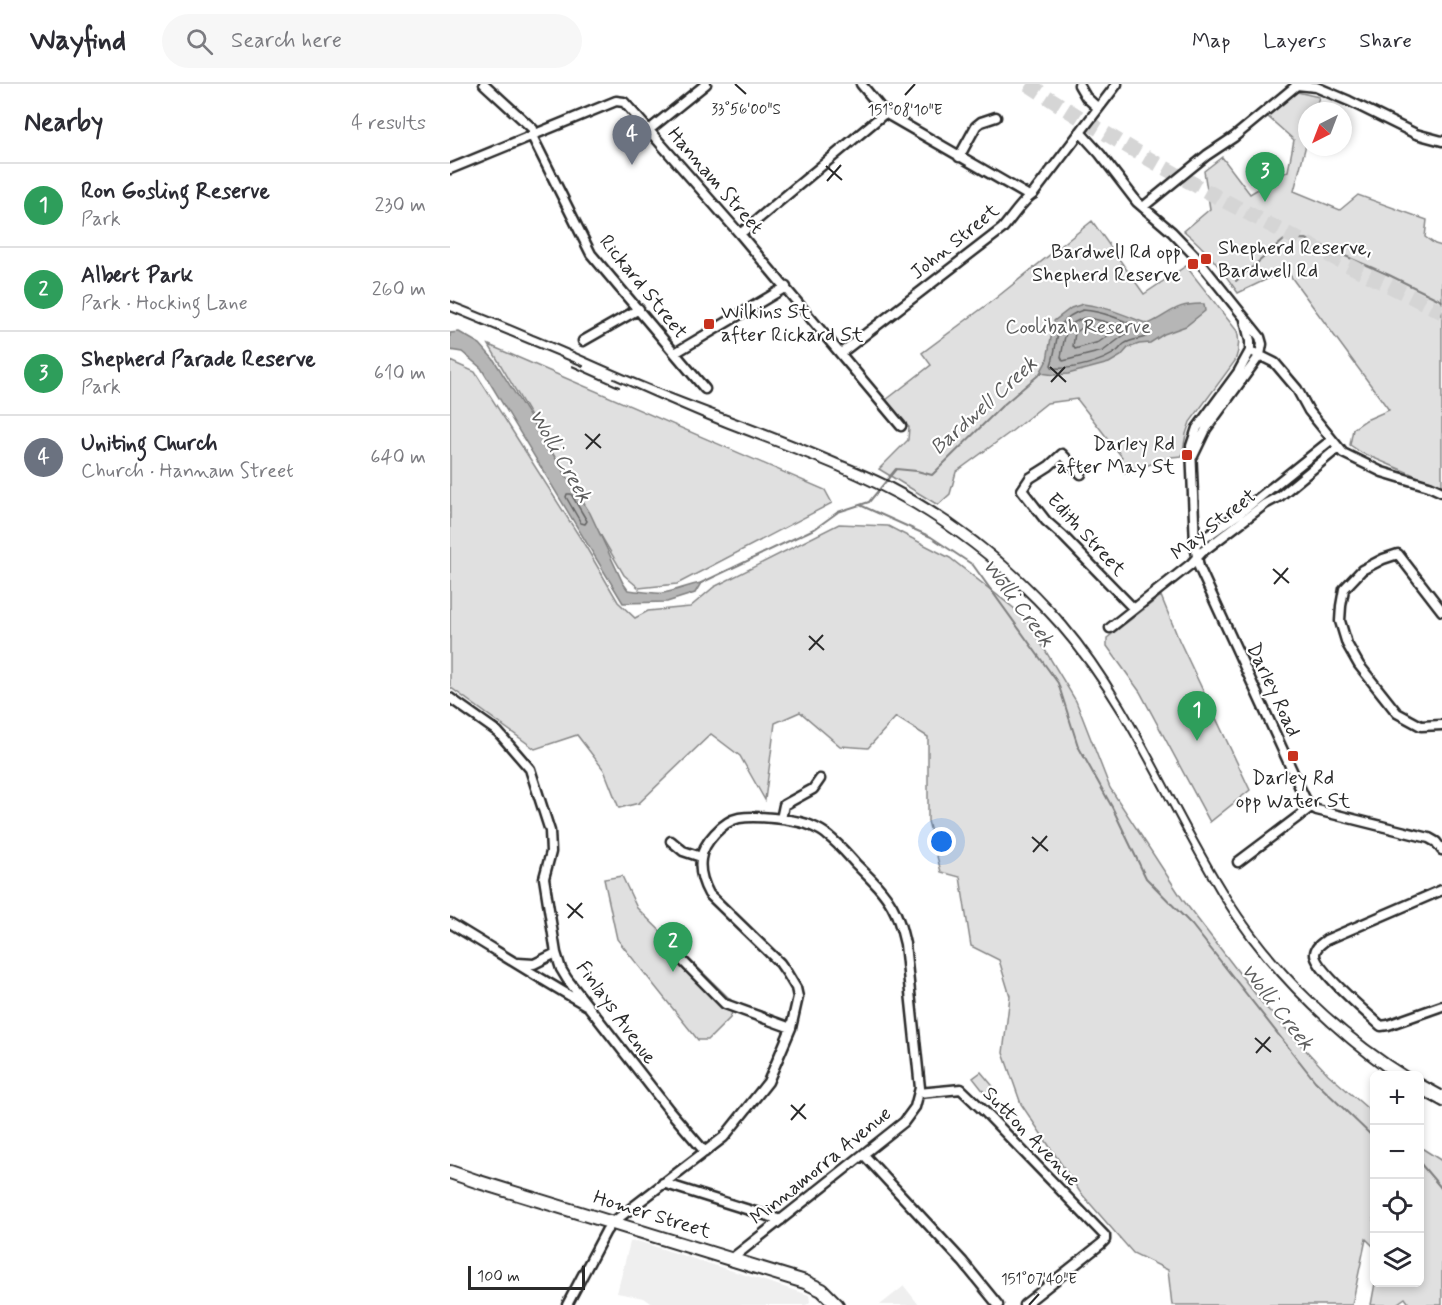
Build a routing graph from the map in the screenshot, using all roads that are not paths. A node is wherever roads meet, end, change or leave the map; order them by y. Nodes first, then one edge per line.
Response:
1 (484, 84) edge
2 (706, 84) edge
3 (861, 84) edge
4 (1117, 84) edge
5 (1079, 85) edge
6 (1296, 85) edge
7 (1098, 108) junction
8 (885, 113) junction
9 (996, 117) dead end
10 (649, 130) junction
11 (1080, 132) junction
12 (533, 135) junction
13 (1442, 141) edge
14 (959, 157) junction
15 (450, 169) edge
16 (1029, 196) junction
17 (1143, 207) junction
18 (740, 234) junction
19 (786, 287) junction
20 (639, 309) junction
21 (1245, 320) junction
22 (583, 340) dead end
23 (1250, 351) junction
24 (675, 353) junction
25 (841, 353) junction
26 (1260, 355) junction
27 (705, 389) dead end
28 (901, 426) dead end
29 (1331, 440) junction
30 (1338, 448) junction
31 (1192, 458) junction
32 (1081, 474) dead end
33 (1442, 492) edge
34 (1195, 545) junction
35 (1197, 558) junction
36 (1134, 609) junction
37 (1442, 611) edge
38 (1110, 628) dead end
39 (450, 698) edge
40 (1442, 724) edge
41 (820, 779) dead end
42 (1311, 807) junction
43 (781, 819) junction
44 (671, 841) dead end
45 (1439, 841) edge
46 (1442, 850) edge
47 (700, 857) junction
48 (1238, 862) dead end
49 (1442, 890) edge
50 (450, 923) edge
51 (665, 943) dead end
52 (556, 953) junction
53 (517, 963) junction
54 (1442, 1006) edge
55 (589, 1007) junction
56 (791, 1028) junction
57 (919, 1093) junction
58 (705, 1152) junction
59 (864, 1155) junction
60 (450, 1172) edge
61 (663, 1184) junction
62 (781, 1220) junction
63 (612, 1223) junction
64 (730, 1260) junction
65 (831, 1303) edge
66 (567, 1305) edge
67 (998, 1305) edge
68 (1024, 1305) edge

1 - 12 street, Rickard Street
2 - 10 street
3 - 8 street
4 - 7 street, John Street
5 - 7 street
6 - 13 street
6 - 17 street
7 - 11 street, John Street
8 - 14 street
8 - 18 street
9 - 14 street
10 - 12 street, Hannam Street
10 - 18 street, Hannam Street
11 - 16 street, John Street
11 - 17 street
12 - 15 street, Hannam Street
12 - 20 street, Rickard Street
14 - 16 street
16 - 25 street, John Street
17 - 21 street
18 - 19 street, Hannam Street
19 - 24 street
19 - 25 street, Hannam Street
20 - 22 street
20 - 24 street, Rickard Street
21 - 23 street
21 - 26 street
23 - 26 street
23 - 31 street, Darley Road
24 - 27 street, Rickard Street
25 - 28 street, Hannam Street
26 - 29 street
26 - 31 street, Darley Road
29 - 30 street
29 - 34 street, May Street
30 - 33 street
30 - 35 street, May Street
31 - 34 street, Darley Road
32 - 36 street, Edith Street
34 - 35 street, Darley Road
35 - 36 street, May Street
35 - 42 street, Darley Road
36 - 38 street, May Street
37 - 40 street
39 - 52 street, Finlays Avenue
41 - 43 street
42 - 45 street
42 - 48 street
43 - 47 street, Minnamorra Avenue
43 - 57 street, Minnamorra Avenue
44 - 47 street
45 - 46 street
47 - 56 street
49 - 54 street
50 - 53 street
51 - 56 street
52 - 53 street
52 - 55 street, Finlays Avenue
53 - 55 street
55 - 58 street, Finlays Avenue
56 - 58 street
57 - 59 street, Minnamorra Avenue
57 - 68 street, Sutton Avenue
58 - 61 street
59 - 62 street, Minnamorra Avenue
59 - 67 street
60 - 63 main road, Homer Street
61 - 62 street
61 - 63 street
62 - 64 street, Minnamorra Avenue
63 - 64 main road, Homer Street
63 - 66 street
64 - 65 main road, Homer Street

